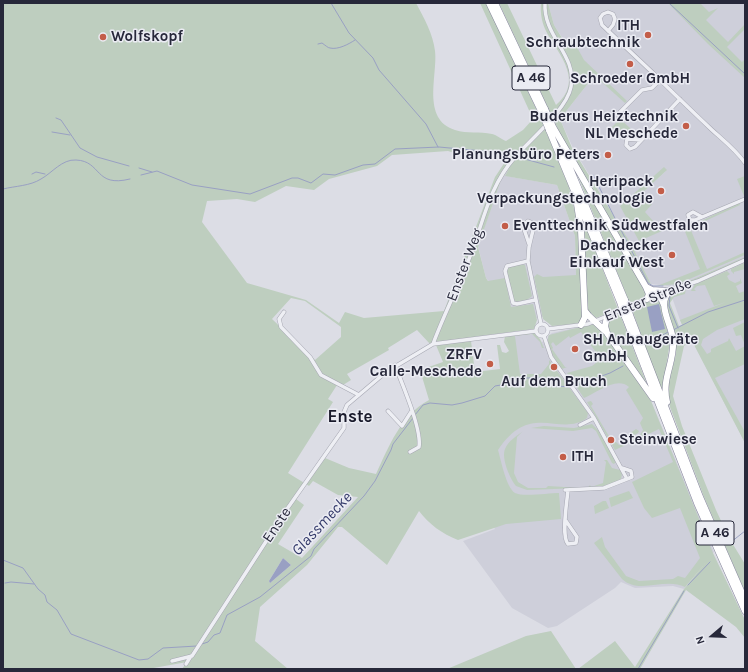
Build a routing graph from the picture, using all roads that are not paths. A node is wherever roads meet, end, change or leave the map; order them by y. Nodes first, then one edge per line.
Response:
1 (489, 3) edge
2 (495, 3) edge
3 (544, 3) edge
4 (608, 30) junction
5 (660, 80) junction
6 (680, 99) junction
7 (543, 111) junction
8 (620, 112) dead end
9 (551, 129) junction
10 (641, 140) dead end
11 (745, 163) edge
12 (569, 178) junction
13 (745, 199) edge
14 (702, 217) dead end
15 (530, 244) junction
16 (745, 260) edge
17 (528, 261) junction
18 (646, 287) junction
19 (669, 291) junction
20 (656, 295) junction
21 (647, 299) junction
22 (535, 300) junction
23 (622, 301) junction
24 (664, 305) junction
25 (584, 309) junction
26 (284, 312) dead end
27 (607, 317) junction
28 (595, 322) junction
29 (541, 324) junction
30 (581, 325) junction
31 (548, 329) junction
32 (536, 331) junction
33 (607, 333) junction
34 (544, 336) junction
35 (433, 344) junction
36 (395, 365) junction
37 (359, 395) junction
38 (388, 411) dead end
39 (412, 414) junction
40 (594, 418) junction
41 (580, 425) dead end
42 (673, 435) junction
43 (410, 452) dead end
44 (622, 468) junction
45 (627, 479) junction
46 (566, 521) junction
47 (730, 573) junction
48 (745, 600) edge
49 (745, 611) edge
50 (192, 656) junction
51 (172, 661) dead end
52 (186, 664) dead end

1 - 7 highway, A 46
2 - 7 highway, A 46
3 - 35 street, Enster Weg
4 - 4 street
4 - 5 street
5 - 6 street
5 - 8 street
6 - 10 street
6 - 11 street
7 - 9 highway, A 46, bridge
9 - 12 highway, A 46
9 - 18 highway
9 - 23 highway, A 46
12 - 23 highway, A 46
12 - 25 highway
13 - 14 street
15 - 15 street
15 - 17 street
16 - 19 street, Enster Straße
17 - 22 street
17 - 22 street
18 - 19 highway
18 - 21 highway
19 - 20 street, Enster Straße
19 - 24 highway
20 - 21 street, Enster Straße
20 - 24 highway
21 - 27 street, Enster Straße
22 - 29 street
23 - 42 highway, A 46, bridge
24 - 42 highway
25 - 28 highway
25 - 30 highway
26 - 37 street
27 - 28 street, Enster Straße
27 - 33 highway
28 - 30 street, Enster Straße
28 - 33 highway
29 - 31 street
29 - 32 street
30 - 31 street, Enster Straße
31 - 34 street
32 - 34 street
32 - 35 street
33 - 42 highway
34 - 40 street
35 - 36 street, Enste
36 - 37 street, Enste
36 - 39 street
37 - 50 street, Enste
38 - 39 street
39 - 43 street
40 - 41 street
40 - 44 street
42 - 47 highway, A 46
44 - 45 street
44 - 45 street
45 - 46 street
46 - 46 street
47 - 48 highway, A 46
47 - 49 highway, A 46
50 - 51 street
50 - 52 street, Enste

